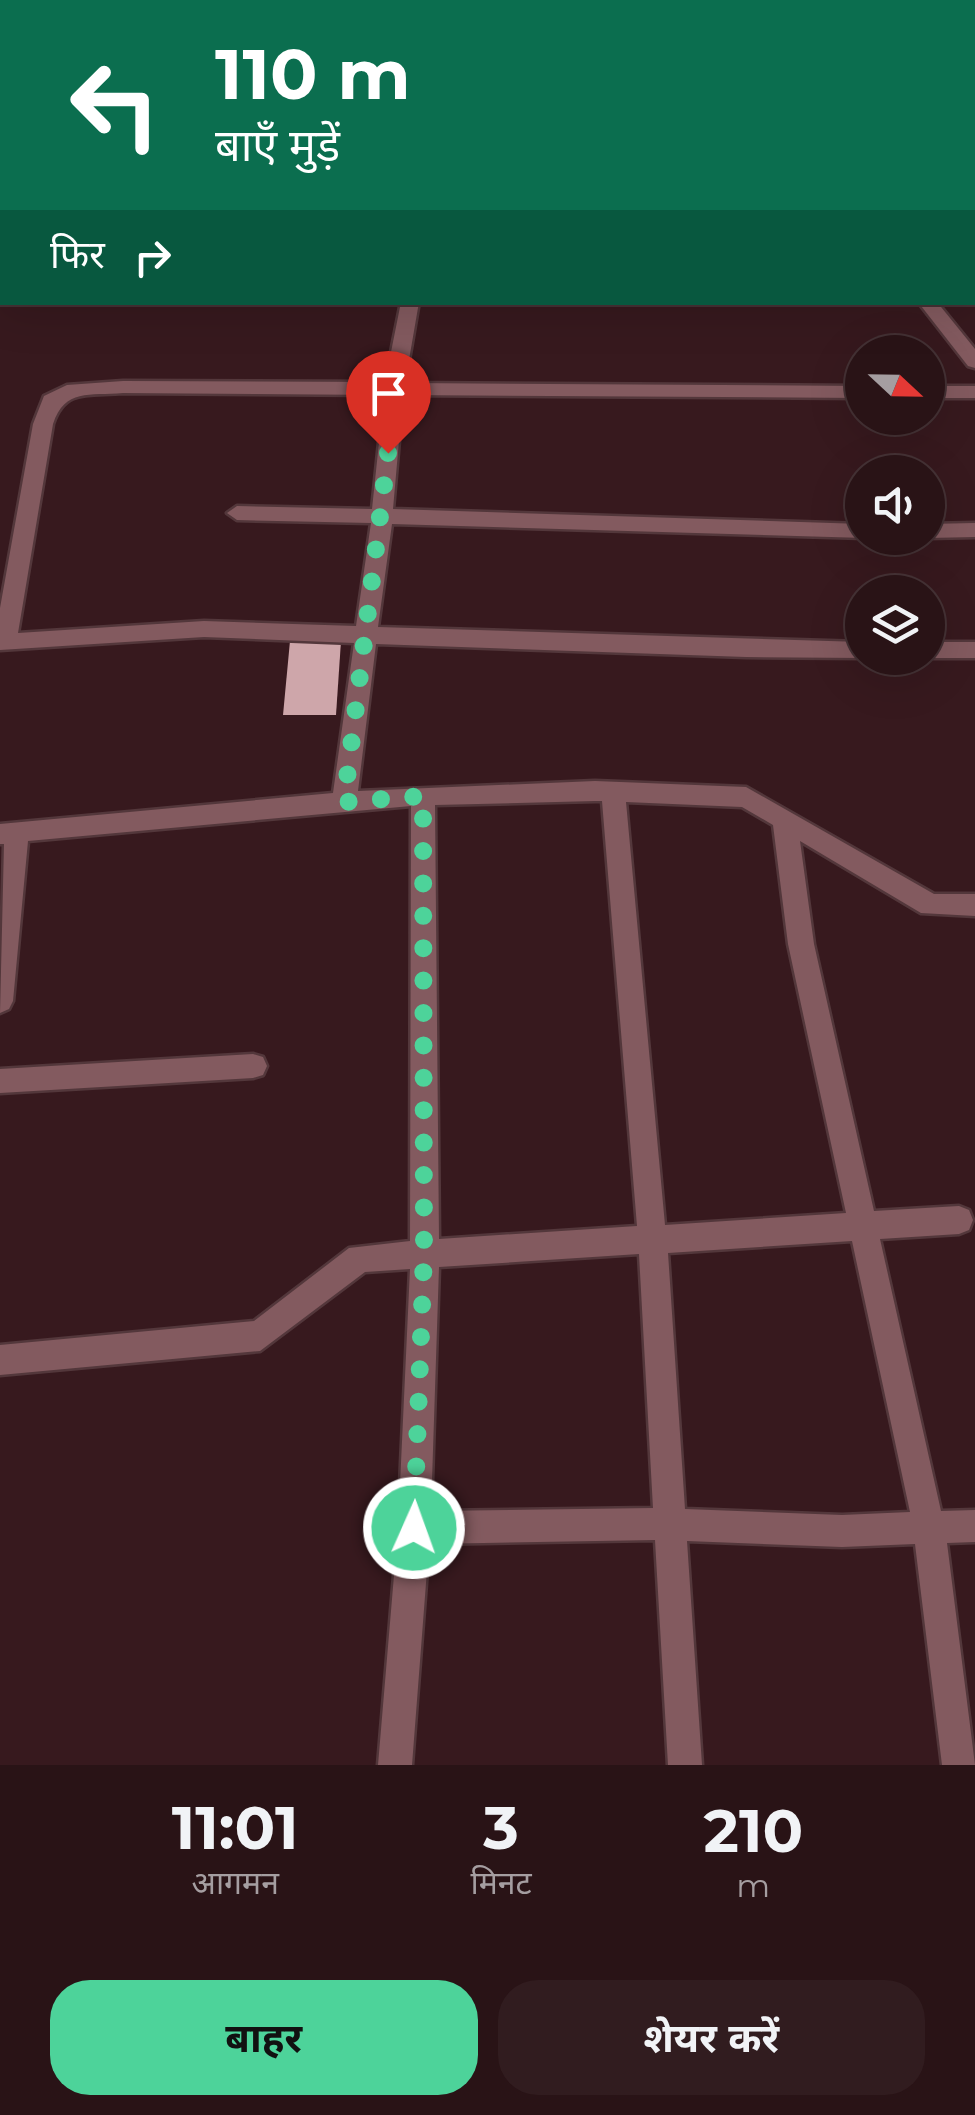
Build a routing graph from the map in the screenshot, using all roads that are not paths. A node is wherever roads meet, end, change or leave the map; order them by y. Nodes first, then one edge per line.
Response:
1 (409, 305) edge
2 (929, 305) edge
3 (975, 362) edge
4 (394, 389) junction
5 (845, 392) edge
6 (945, 392) edge
7 (975, 392) edge
8 (237, 514) dead end
9 (382, 518) junction
10 (845, 530) edge
11 (975, 530) edge
12 (945, 531) edge
13 (366, 634) junction
14 (3, 642) edge
15 (845, 650) edge
16 (945, 650) edge
17 (975, 650) edge
18 (613, 792) junction
19 (423, 796) junction
20 (344, 802) junction
21 (784, 822) junction
22 (8, 833) edge
23 (975, 905) edge
24 (0, 1001) edge
25 (253, 1066) dead end
26 (0, 1081) edge
27 (959, 1220) dead end
28 (862, 1226) junction
29 (652, 1237) junction
30 (424, 1253) junction
31 (0, 1360) edge
32 (671, 1524) junction
33 (975, 1526) edge
34 (414, 1528) junction
35 (929, 1528) junction
36 (395, 1765) edge
37 (685, 1765) edge
38 (959, 1765) edge

1 - 4 street
2 - 3 street
4 - 5 street
4 - 9 street
4 - 14 street
6 - 7 street
8 - 9 street
9 - 10 street
9 - 13 street
11 - 12 street
13 - 14 street
13 - 15 street
13 - 20 street
16 - 17 street
18 - 19 street
18 - 21 street
18 - 29 street
19 - 20 street
19 - 30 street
20 - 22 street
21 - 23 street
21 - 28 street
22 - 24 street
25 - 26 street
27 - 28 street
28 - 29 street
28 - 35 street
29 - 30 street
29 - 32 street
30 - 31 street
30 - 34 street
32 - 34 street
32 - 35 street
32 - 37 street
33 - 35 street
34 - 36 street
35 - 38 street

